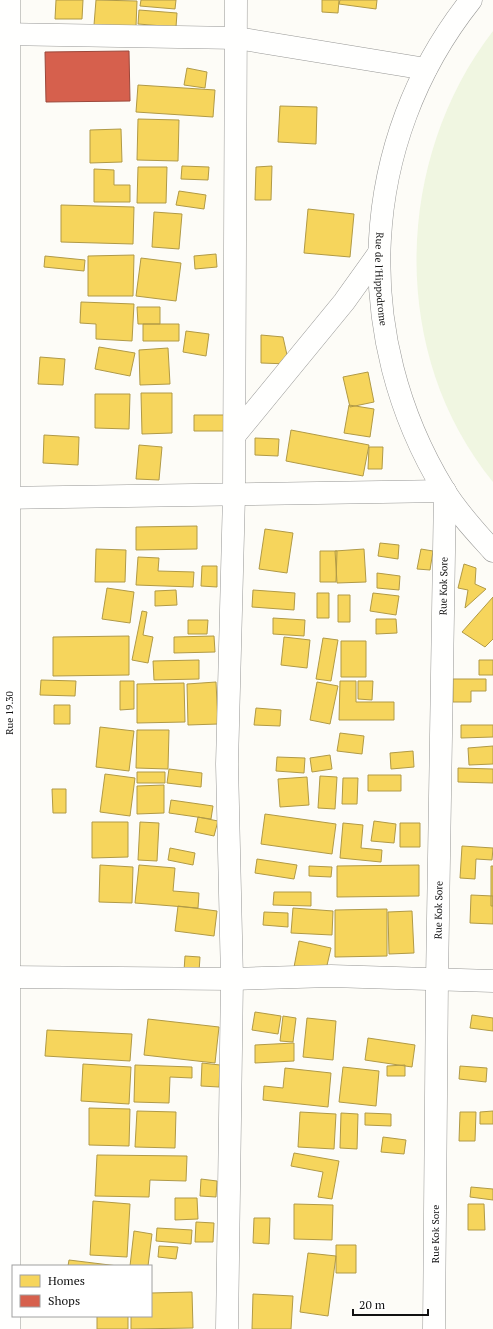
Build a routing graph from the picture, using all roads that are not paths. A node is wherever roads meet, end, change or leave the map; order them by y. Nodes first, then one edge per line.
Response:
1 (9, 0) edge
2 (236, 0) edge
3 (452, 0) edge
4 (471, 0) edge
5 (454, 23) junction
6 (4, 34) edge
7 (237, 38) junction
8 (426, 70) junction
9 (379, 253) junction
10 (235, 435) junction
11 (445, 491) junction
12 (234, 495) junction
13 (4, 498) edge
14 (493, 551) edge
15 (8, 977) junction
16 (232, 979) junction
17 (436, 980) junction
18 (493, 981) edge
19 (9, 1329) edge
20 (227, 1329) edge
21 (434, 1329) edge

1 - 6 street, Rue 19.30
2 - 7 street
3 - 5 street
4 - 5 street, Rue de l'Hippodrome
5 - 8 street, Rue de l'Hippodrome
6 - 7 street
6 - 13 street, Rue 19.30
7 - 8 street
7 - 10 street
8 - 9 street, Rue de l'Hippodrome
9 - 10 street
9 - 11 street, Rue de l'Hippodrome
10 - 12 street
11 - 12 street
11 - 14 street, Rue de l'Hippodrome
11 - 17 street, Rue Kok Sore
12 - 13 street
12 - 16 street
13 - 15 street, Rue 19.30
15 - 16 street
15 - 19 street, Rue 19.30
16 - 17 street
16 - 20 street
17 - 18 street
17 - 21 street, Rue Kok Sore

